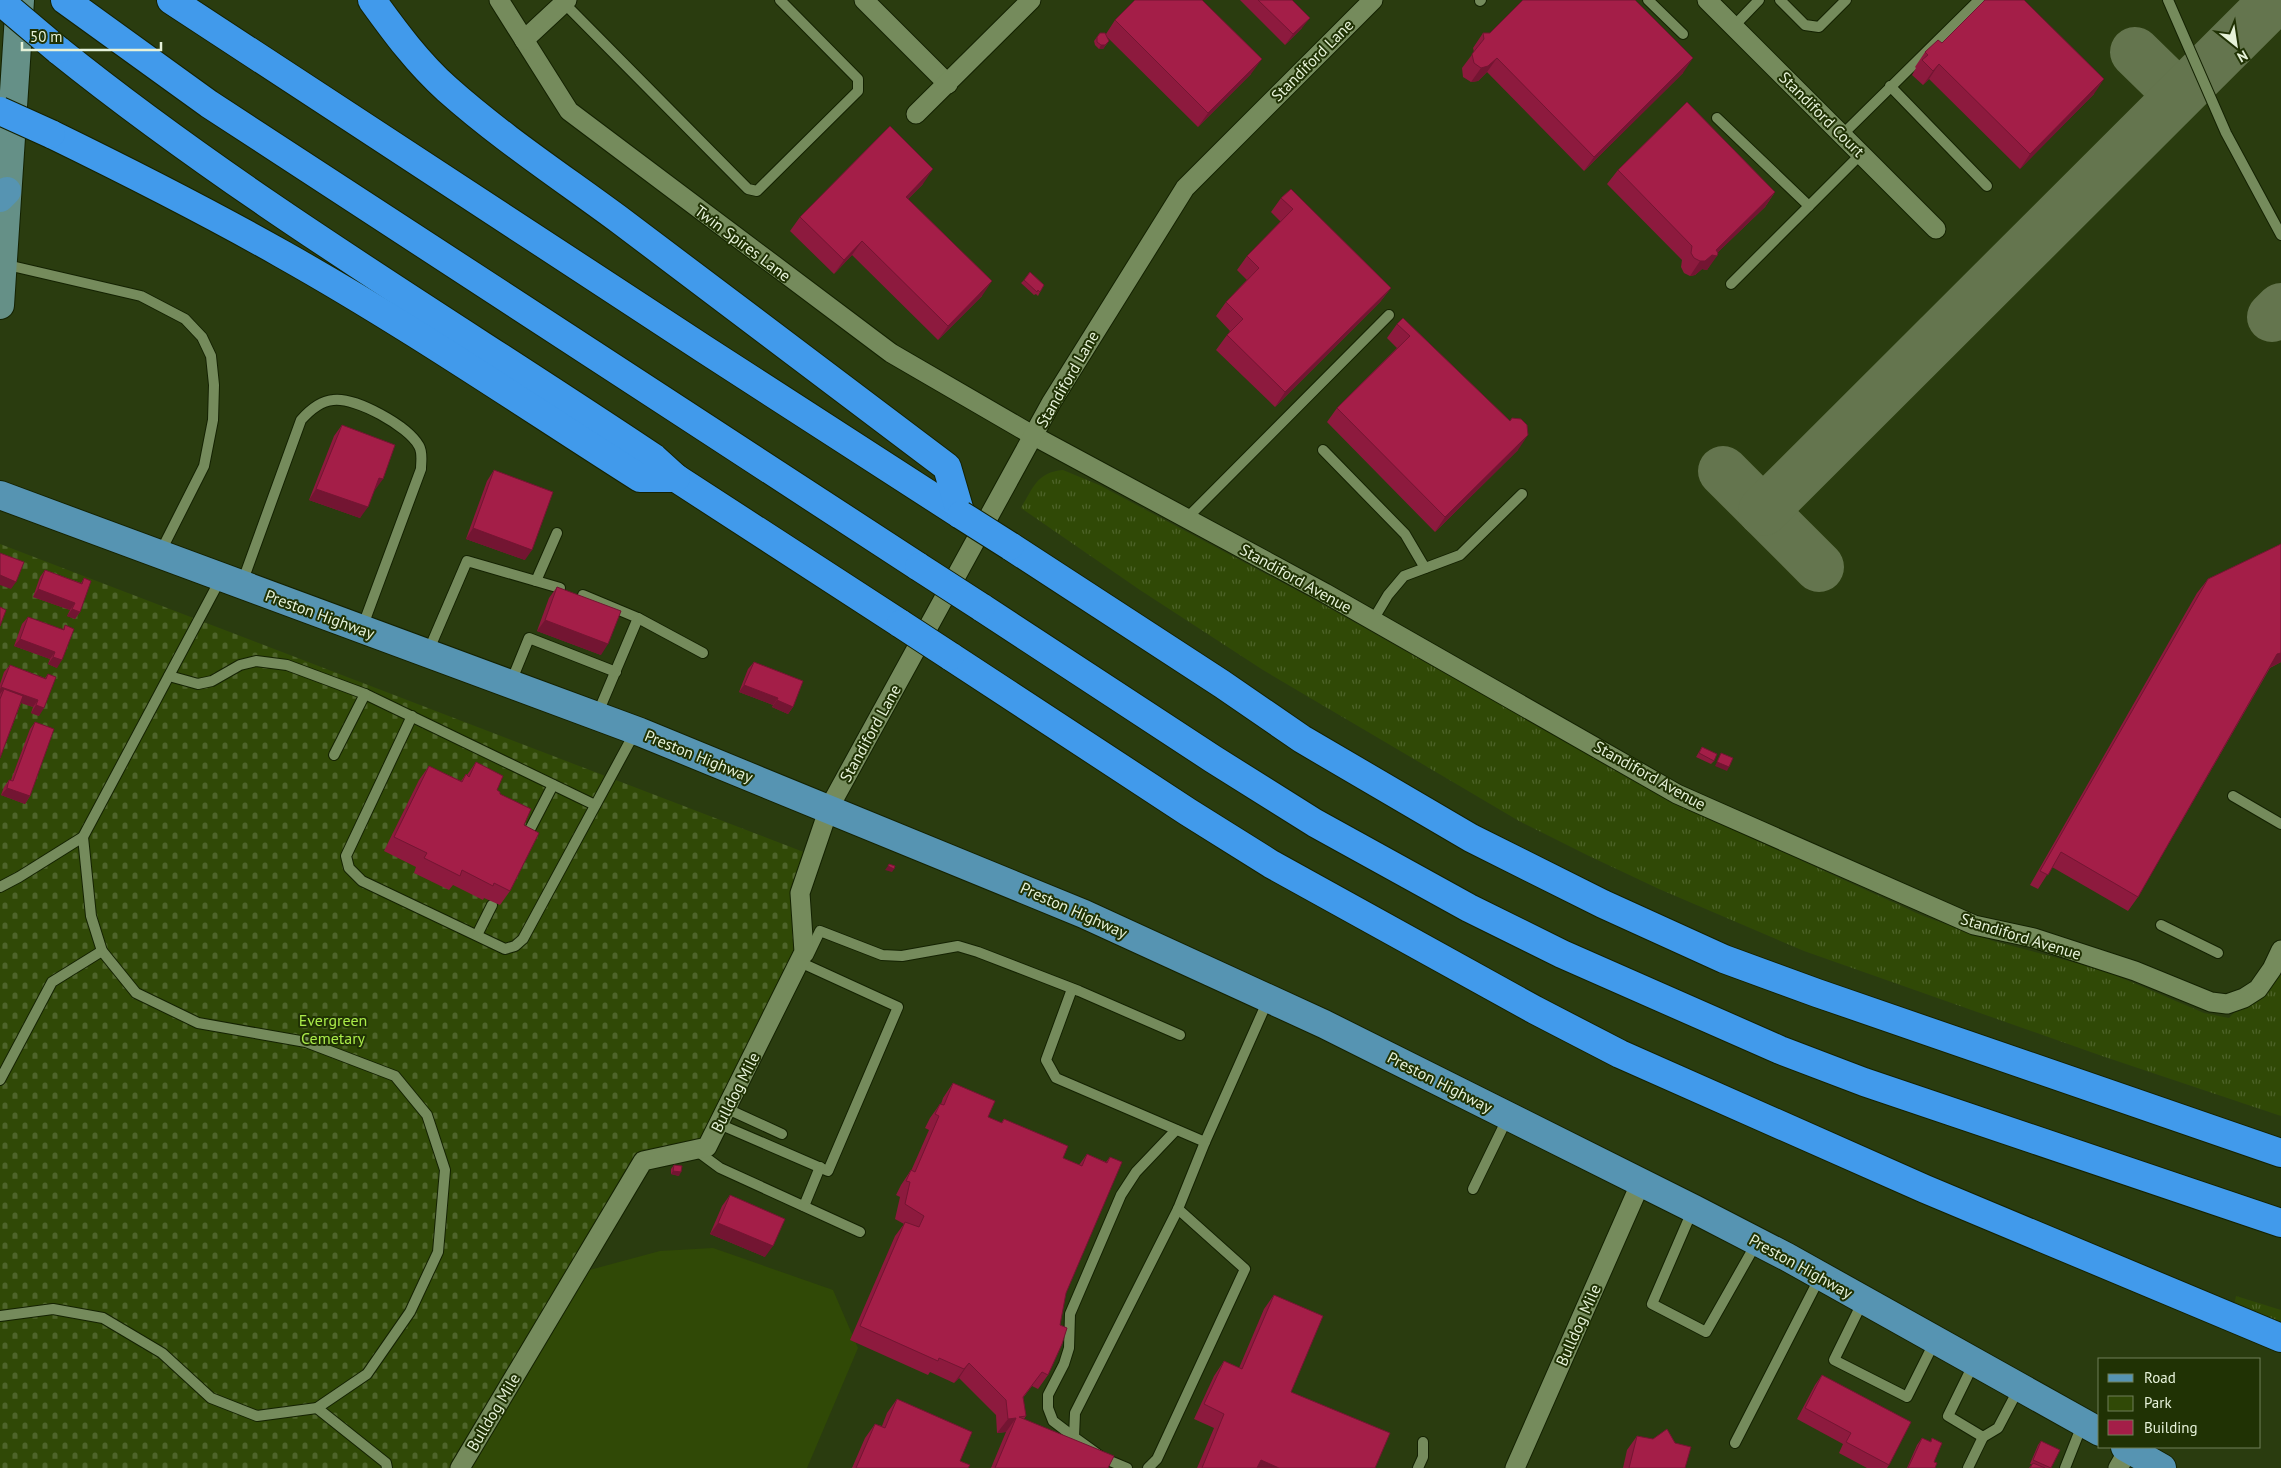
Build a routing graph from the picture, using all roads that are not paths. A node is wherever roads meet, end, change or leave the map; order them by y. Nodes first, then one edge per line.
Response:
1 (20, 0) edge
2 (65, 0) edge
3 (171, 0) edge
4 (372, 0) edge
5 (499, 0) edge
6 (780, 0) edge
7 (864, 0) edge
8 (1031, 0) edge
9 (1372, 0) edge
10 (1648, 0) edge
11 (1707, 0) edge
12 (1759, 0) edge
13 (1780, 0) edge
14 (1846, 0) edge
15 (1979, 0) edge
16 (2168, 0) edge
17 (0, 1) edge
18 (565, 1) edge
19 (1734, 26) junction
20 (1683, 34) dead end
21 (524, 40) junction
22 (948, 84) junction
23 (1890, 86) junction
24 (0, 111) edge
25 (916, 114) dead end
26 (1717, 118) dead end
27 (1842, 135) junction
28 (1861, 154) junction
29 (1987, 186) dead end
30 (3, 195) edge
31 (1809, 206) junction
32 (1936, 229) dead end
33 (2281, 235) edge
34 (3, 264) junction
35 (1731, 284) dead end
36 (0, 305) edge
37 (1389, 315) dead end
38 (1034, 436) junction
39 (1322, 450) dead end
40 (676, 478) junction
41 (1522, 494) dead end
42 (0, 495) edge
43 (961, 514) junction
44 (1187, 518) junction
45 (557, 532) dead end
46 (160, 554) junction
47 (1425, 568) junction
48 (232, 581) junction
49 (536, 581) junction
50 (560, 588) edge
51 (583, 594) dead end
52 (638, 618) junction
53 (1374, 620) junction
54 (362, 629) junction
55 (703, 652) dead end
56 (427, 653) junction
57 (616, 672) junction
58 (169, 676) junction
59 (510, 684) junction
60 (365, 694) junction
61 (412, 716) junction
62 (597, 716) junction
63 (636, 731) junction
64 (334, 755) dead end
65 (553, 785) junction
66 (2233, 796) dead end
67 (595, 805) junction
68 (828, 808) junction
69 (2281, 824) edge
70 (83, 837) junction
71 (524, 842) edge
72 (0, 887) edge
73 (800, 893) junction
74 (492, 905) edge
75 (2161, 925) dead end
76 (820, 931) junction
77 (477, 935) junction
78 (2281, 950) edge
79 (102, 951) junction
80 (2218, 952) dead end
81 (804, 964) junction
82 (1072, 988) junction
83 (1269, 999) junction
84 (1180, 1035) dead end
85 (0, 1080) edge
86 (734, 1112) junction
87 (1508, 1116) junction
88 (726, 1127) junction
89 (1176, 1130) junction
90 (782, 1134) dead end
91 (1205, 1142) junction
92 (702, 1149) junction
93 (2281, 1153) edge
94 (820, 1168) junction
95 (1641, 1182) junction
96 (1473, 1189) dead end
97 (804, 1206) junction
98 (1178, 1209) junction
99 (1694, 1209) junction
100 (2281, 1223) edge
101 (860, 1232) dead end
102 (1757, 1241) junction
103 (1820, 1276) junction
104 (1864, 1300) junction
105 (0, 1316) edge
106 (2281, 1338) edge
107 (1935, 1340) junction
108 (1974, 1362) junction
109 (2019, 1388) junction
110 (317, 1408) junction
111 (2091, 1428) edge
112 (1074, 1437) junction
113 (1983, 1437) junction
114 (1423, 1442) dead end
115 (1735, 1443) dead end
116 (2124, 1455) edge
117 (387, 1468) edge
118 (460, 1468) edge
119 (1127, 1468) edge
120 (1148, 1468) edge
121 (1418, 1468) edge
122 (1515, 1468) edge
123 (1968, 1468) edge
124 (2065, 1468) edge
125 (2162, 1468) edge

1 - 30 main road
2 - 100 highway, bridge
3 - 43 highway
4 - 43 highway
5 - 21 street, Twin Spires Lane
6 - 18 lane
7 - 22 street
8 - 22 street
9 - 38 street, Standiford Lane
10 - 20 lane
11 - 19 street, Standiford Court
12 - 19 lane
13 - 14 lane
15 - 23 lane
16 - 33 lane
17 - 40 highway, bridge
18 - 21 street
19 - 27 street, Standiford Court
21 - 38 street, Twin Spires Lane
22 - 25 street
23 - 27 lane
23 - 29 lane
24 - 40 highway, bridge
26 - 31 lane
27 - 28 street, Standiford Court
28 - 31 lane
28 - 32 street, Standiford Court
30 - 34 main road
31 - 35 lane
34 - 36 main road
34 - 46 lane
37 - 44 lane
38 - 44 street, Standiford Avenue
38 - 68 street, Standiford Lane
39 - 47 lane
40 - 106 highway, bridge
41 - 47 lane
42 - 46 main road, Preston Highway
43 - 93 highway, bridge
44 - 53 street, Standiford Avenue
45 - 49 lane
46 - 48 main road, Preston Highway
47 - 53 lane
48 - 54 main road, Preston Highway
48 - 54 lane
48 - 58 lane
49 - 50 lane
49 - 56 lane
51 - 52 lane
52 - 55 lane
52 - 57 lane
53 - 78 street, Standiford Avenue
54 - 56 main road, Preston Highway
56 - 59 main road, Preston Highway
57 - 59 lane
57 - 62 lane
58 - 60 lane
58 - 70 lane
59 - 62 main road, Preston Highway
60 - 61 lane
60 - 64 lane
61 - 65 lane
61 - 77 lane
62 - 63 main road, Preston Highway
63 - 67 lane
63 - 68 main road, Preston Highway
65 - 67 lane
65 - 71 lane
66 - 69 lane
67 - 77 lane
68 - 73 street, Bulldog Mile
68 - 83 main road, Preston Highway
70 - 72 lane
70 - 79 lane
73 - 76 lane
73 - 92 street, Bulldog Mile
74 - 77 lane
75 - 80 lane
76 - 81 lane
76 - 82 lane
79 - 85 lane
79 - 110 lane
81 - 86 lane
81 - 94 lane
82 - 84 lane
82 - 89 lane
83 - 87 main road, Preston Highway
83 - 91 lane
86 - 88 lane
86 - 90 lane
87 - 95 main road, Preston Highway
87 - 96 lane
88 - 92 lane
88 - 94 lane
89 - 91 lane
89 - 112 lane
91 - 98 lane
92 - 97 lane
92 - 118 street, Bulldog Mile
94 - 97 lane
95 - 99 main road, Preston Highway
95 - 122 street, Bulldog Mile
97 - 101 lane
98 - 112 lane
98 - 120 lane
99 - 102 main road, Preston Highway
99 - 102 lane
102 - 103 main road, Preston Highway
103 - 104 main road, Preston Highway
103 - 115 lane
104 - 107 main road, Preston Highway
104 - 107 lane
105 - 110 lane
107 - 108 main road, Preston Highway
108 - 109 main road, Preston Highway
108 - 113 lane
109 - 111 main road, Preston Highway
109 - 113 lane
110 - 117 lane
111 - 124 lane
112 - 119 lane
113 - 123 lane
114 - 121 lane
116 - 125 main road

